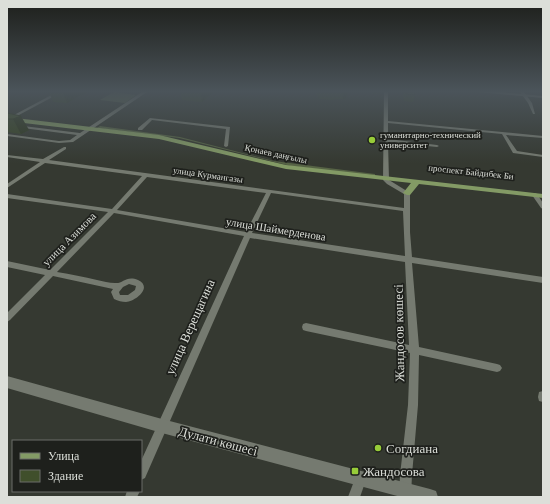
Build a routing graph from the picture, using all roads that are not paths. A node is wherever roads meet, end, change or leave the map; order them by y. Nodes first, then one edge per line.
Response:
1 (21, 116) edge
2 (110, 116) edge
3 (386, 116) edge
4 (7, 120) edge
5 (386, 122) junction
6 (97, 124) junction
7 (90, 129) junction
8 (140, 129) junction
9 (503, 133) junction
10 (81, 134) junction
11 (7, 135) edge
12 (182, 135) dead end
13 (543, 137) edge
14 (197, 138) dead end
15 (386, 140) junction
16 (226, 146) junction
17 (437, 146) dead end
18 (64, 148) dead end
19 (7, 156) edge
20 (543, 156) edge
21 (44, 162) junction
22 (396, 174) joint
23 (146, 175) junction
24 (386, 176) junction
25 (416, 183) junction
26 (7, 186) edge
27 (543, 190) edge
28 (270, 192) junction
29 (407, 194) junction
30 (7, 196) edge
31 (539, 196) edge
32 (543, 207) edge
33 (406, 210) junction
34 (113, 211) junction
35 (248, 235) junction
36 (408, 259) junction
37 (7, 264) edge
38 (51, 273) junction
39 (543, 280) edge
40 (118, 287) dead end
41 (7, 318) edge
42 (306, 327) dead end
43 (414, 350) junction
44 (497, 368) dead end
45 (7, 382) edge
46 (162, 426) junction
47 (142, 472) edge
48 (360, 480) junction
49 (405, 494) edge
50 (354, 497) edge
51 (430, 497) edge

1 - 6 main road
2 - 6 street
3 - 5 street
4 - 7 main road, Қонаев даңғылы
4 - 10 street
5 - 9 street
5 - 15 street
6 - 7 street
6 - 8 main road
7 - 10 street
7 - 24 main road, Қонаев даңғылы
8 - 12 main road
8 - 16 street
9 - 13 street
9 - 20 street
10 - 11 street
14 - 16 main road, Қонаев даңғылы
15 - 17 street
15 - 24 street
16 - 24 main road, Қонаев даңғылы
18 - 21 street
19 - 21 street, улица Курмангазы
21 - 23 street, улица Курмангазы
21 - 26 street
22 - 24 main road, Қонаев даңғылы
22 - 27 main road, проспект Байдибек Би
23 - 28 street, улица Курмангазы
23 - 34 street, улица Азимова
24 - 25 main road, Қонаев даңғылы
24 - 29 street
25 - 29 main road
25 - 31 main road, Қонаев даңғылы
28 - 33 street, улица Курмангазы
28 - 35 street, улица Верещагина
29 - 33 street, Жандосов көшесі
30 - 34 street, улица Шаймерденова
31 - 32 street
33 - 36 street, Жандосов көшесі
34 - 35 street, улица Шаймерденова
34 - 38 street, улица Азимова
35 - 36 street, улица Шаймерденова
35 - 46 street, улица Верещагина
36 - 39 street, улица Шаймерденова
36 - 43 street, Жандосов көшесі
37 - 38 street
38 - 40 street
38 - 41 street, улица Азимова
42 - 43 street
43 - 44 street
43 - 49 street, Жандосов көшесі
45 - 46 main road, Дулати көшесі
46 - 47 street, улица Верещагина
46 - 48 main road, Дулати көшесі
48 - 49 main road, Дулати көшесі
48 - 50 street
49 - 51 main road, Дулати көшесі

